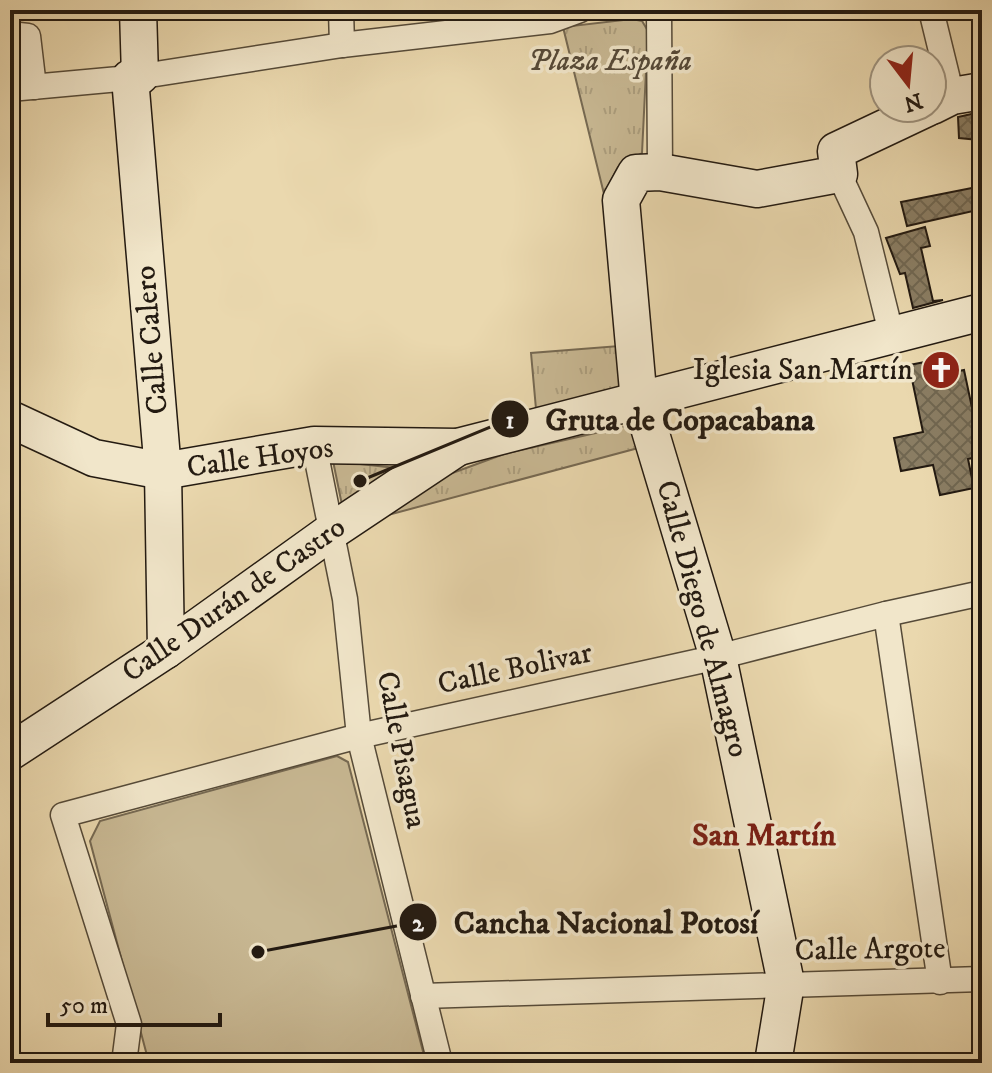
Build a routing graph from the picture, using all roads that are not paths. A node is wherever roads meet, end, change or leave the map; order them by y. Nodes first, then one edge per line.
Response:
1 (138, 10) edge
2 (341, 10) edge
3 (580, 10) edge
4 (659, 10) edge
5 (931, 10) edge
6 (550, 16) edge
7 (10, 34) edge
8 (937, 44) edge
9 (342, 45) junction
10 (135, 77) junction
11 (22, 88) edge
12 (895, 124) edge
13 (660, 172) junction
14 (839, 174) junction
15 (982, 312) edge
16 (892, 337) junction
17 (639, 402) junction
18 (10, 419) edge
19 (314, 445) junction
20 (458, 447) junction
21 (163, 471) junction
22 (332, 531) junction
23 (982, 593) edge
24 (886, 614) junction
25 (166, 650) junction
26 (718, 657) junction
27 (359, 736) junction
28 (10, 752) edge
29 (982, 979) edge
30 (940, 982) junction
31 (786, 983) junction
32 (423, 996) junction
33 (124, 1063) edge
34 (440, 1063) edge
35 (773, 1063) edge

1 - 10 main road, Calle Calero
2 - 9 street
3 - 6 street
4 - 13 street
5 - 8 street
6 - 9 street
7 - 11 street
9 - 10 street
10 - 11 street
10 - 21 main road, Calle Calero
12 - 14 main road
13 - 14 main road
13 - 17 main road, Calle Diego de Almagro
14 - 16 street
15 - 16 main road, Calle Hoyos
16 - 17 main road, Calle Hoyos
17 - 20 main road, Calle Hoyos
17 - 26 main road, Calle Diego de Almagro
18 - 21 main road, Calle Hoyos
19 - 20 main road, Calle Hoyos
19 - 21 main road, Calle Hoyos
19 - 22 street, Calle Pisagua
20 - 22 main road, Calle Durán de Castro
21 - 25 main road, Calle Calero
22 - 25 main road, Calle Durán de Castro
22 - 27 street, Calle Pisagua
23 - 24 street, Calle Bolivar
24 - 26 street, Calle Bolivar
24 - 30 street
25 - 28 main road, Calle Durán de Castro
26 - 27 street, Calle Bolivar
26 - 31 main road, Calle Diego de Almagro
27 - 32 street, Calle Pisagua
27 - 33 street, Calle Bolivar
29 - 30 street, Calle Argote
30 - 31 street, Calle Argote
31 - 32 street, Calle Argote
31 - 35 main road, Calle Diego de Almagro
32 - 34 street, Calle Pisagua

